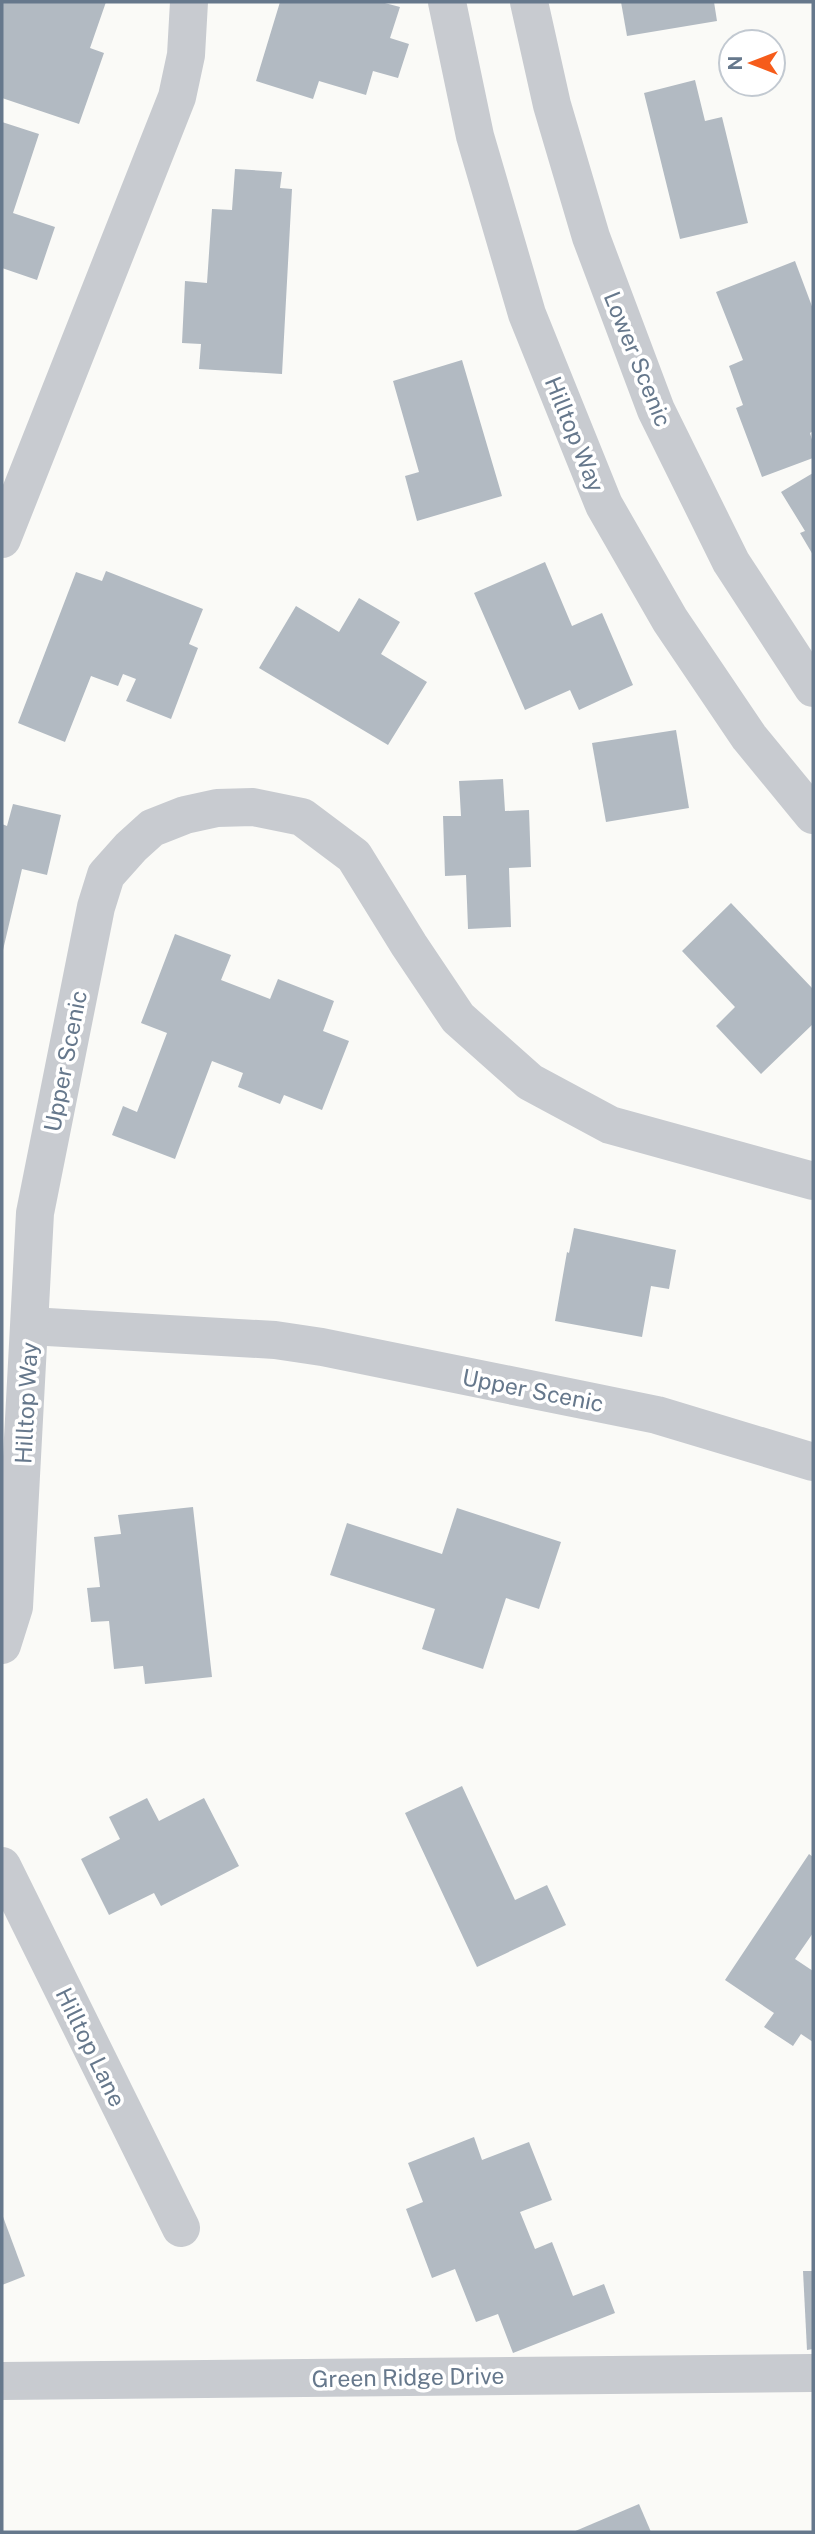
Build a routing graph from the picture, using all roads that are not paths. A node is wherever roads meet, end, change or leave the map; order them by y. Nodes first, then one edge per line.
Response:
1 (188, 2) edge
2 (447, 2) edge
3 (529, 2) edge
4 (2, 538) edge
5 (813, 688) edge
6 (813, 815) edge
7 (813, 1181) edge
8 (30, 1326) junction
9 (813, 1462) edge
10 (2, 1645) edge
11 (2, 1866) edge
12 (181, 2228) dead end
13 (813, 2373) edge
14 (2, 2381) edge

1 - 4 street
2 - 6 street, Hilltop Way
3 - 5 street, Lower Scenic
7 - 8 street, Upper Scenic
8 - 9 street, Upper Scenic
8 - 10 street, Hilltop Way
11 - 12 street, Hilltop Lane
13 - 14 street, Green Ridge Drive

